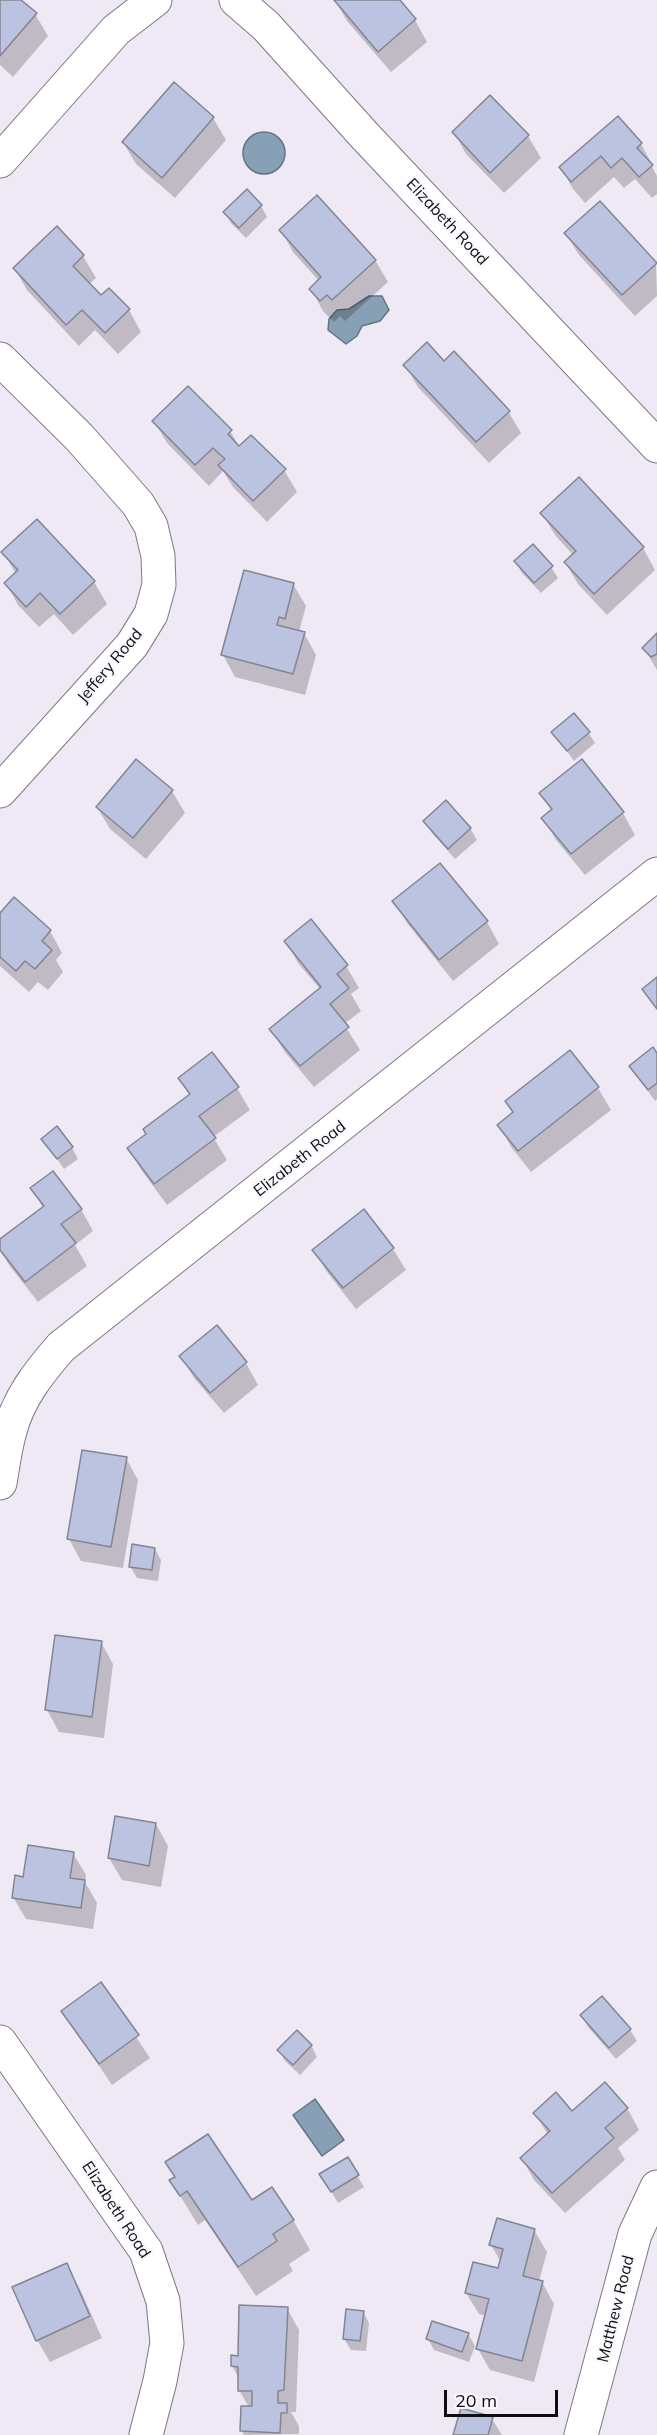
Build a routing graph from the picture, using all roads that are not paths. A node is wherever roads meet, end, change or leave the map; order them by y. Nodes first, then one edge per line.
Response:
1 (155, 0) edge
2 (236, 0) edge
3 (0, 161) edge
4 (0, 359) edge
5 (657, 446) edge
6 (0, 791) edge
7 (657, 874) edge
8 (0, 1483) edge
9 (0, 2042) edge
10 (657, 2187) edge
11 (146, 2435) edge
12 (582, 2435) edge

1 - 3 street
2 - 5 street, Elizabeth Road
4 - 6 street, Jeffery Road
7 - 8 street, Elizabeth Road
9 - 11 street, Elizabeth Road
10 - 12 street, Matthew Road

